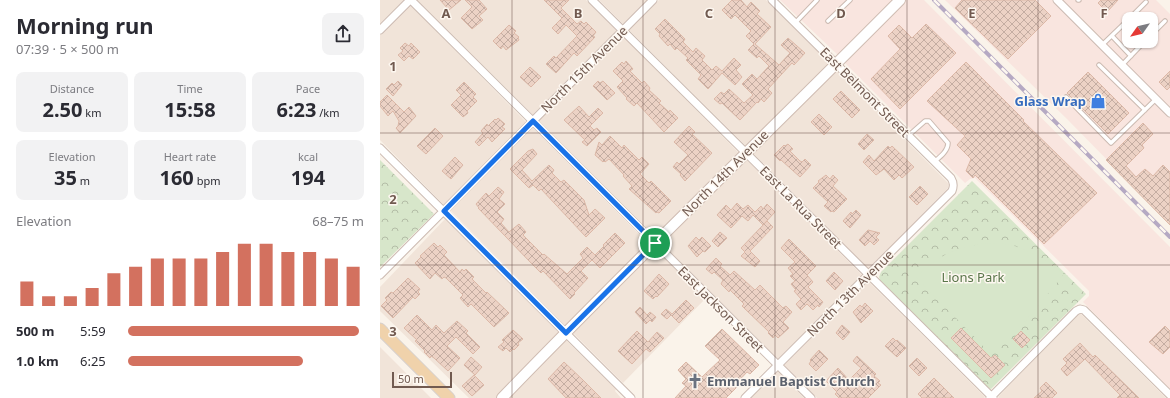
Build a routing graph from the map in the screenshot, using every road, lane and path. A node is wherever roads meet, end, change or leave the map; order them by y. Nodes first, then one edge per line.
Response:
1 (410, 0) edge
2 (592, 0) edge
3 (653, 0) edge
4 (772, 0) edge
5 (817, 0) edge
6 (850, 0) edge
7 (900, 0) edge
8 (1057, 0) edge
9 (1146, 2) dead end
10 (1136, 12) edge
11 (828, 21) dead end
12 (1165, 21) dead end
13 (795, 22) junction
14 (1122, 26) edge
15 (1158, 28) edge
16 (380, 30) edge
17 (623, 30) junction
18 (1112, 36) junction
19 (1102, 46) junction
20 (1138, 48) edge
21 (1131, 56) junction
22 (836, 64) junction
23 (1099, 65) dead end
24 (1122, 65) junction
25 (1066, 97) dead end
26 (1156, 99) junction
27 (1145, 110) junction
28 (1170, 112) edge
29 (533, 121) junction
30 (908, 136) junction
31 (380, 148) edge
32 (746, 152) junction
33 (934, 162) junction
34 (953, 186) joint
35 (444, 211) junction
36 (655, 243) junction
37 (380, 274) edge
38 (869, 275) junction
39 (380, 329) edge
40 (566, 333) junction
41 (778, 365) junction
42 (1170, 395) edge
43 (450, 398) edge
44 (502, 398) edge
45 (631, 398) edge
46 (745, 398) edge
47 (811, 398) edge
48 (991, 398) edge

1 - 16 street
1 - 29 street, East Jackson Street
2 - 17 street, East La Rua Street
3 - 17 street, North 15th Avenue
4 - 13 street, East Belmont Street
5 - 13 lane
6 - 11 lane
7 - 22 street, North 14th Avenue
8 - 19 street
9 - 10 lane
12 - 15 lane
13 - 22 street, East Belmont Street
14 - 18 lane
17 - 29 street, North 15th Avenue
17 - 32 street, East La Rua Street
18 - 19 lane
18 - 21 lane
19 - 24 street
20 - 21 lane
21 - 24 lane
22 - 30 street, East Belmont Street
22 - 32 street, North 14th Avenue
23 - 27 lane
24 - 26 street
25 - 27 lane
26 - 27 lane
26 - 28 street
29 - 35 street, North 15th Avenue
29 - 36 street, East Jackson Street
30 - 33 street, East Belmont Street
30 - 33 lane
31 - 35 street
32 - 36 street, North 14th Avenue
32 - 38 street, East La Rua Street
33 - 34 street, East Belmont Street
34 - 38 street, North 13th Avenue
35 - 37 street, North 15th Avenue
35 - 40 street
36 - 40 street, North 14th Avenue
36 - 41 street, East Jackson Street
38 - 41 street, North 13th Avenue
38 - 48 street, East La Rua Street
39 - 43 main road
40 - 44 street, North 14th Avenue
40 - 45 street
41 - 46 street, North 13th Avenue
41 - 47 street, East Jackson Street
42 - 48 street

